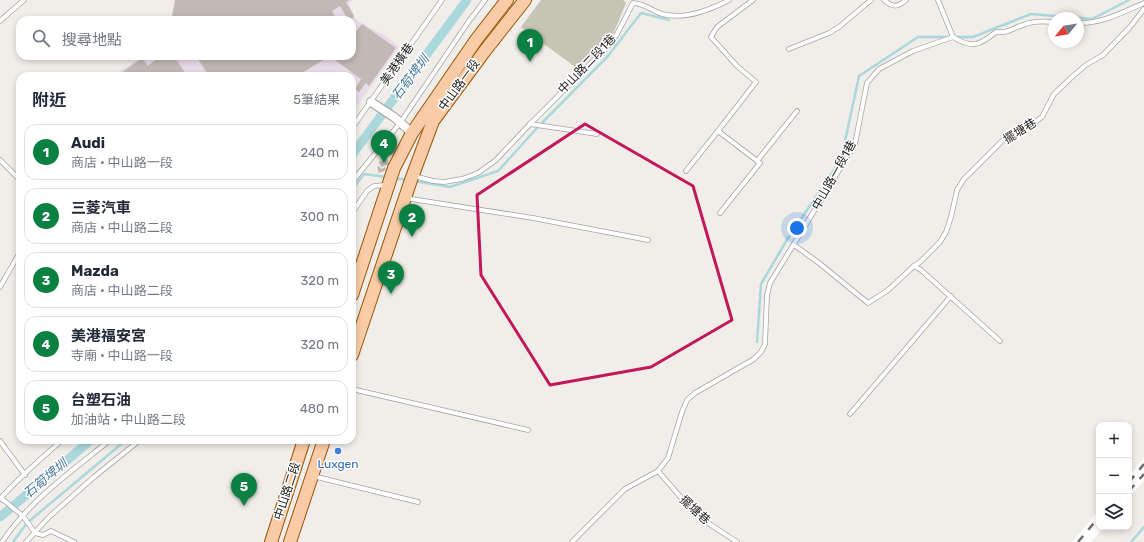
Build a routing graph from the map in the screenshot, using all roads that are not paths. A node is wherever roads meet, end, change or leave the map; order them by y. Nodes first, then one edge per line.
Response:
1 (24, 0) edge
2 (442, 0) edge
3 (485, 0) edge
4 (507, 0) edge
5 (525, 0) edge
6 (729, 0) edge
7 (754, 0) edge
8 (871, 0) edge
9 (884, 0) edge
10 (906, 0) edge
11 (938, 0) edge
12 (1144, 3) edge
13 (1144, 8) edge
14 (0, 21) edge
15 (1048, 22) edge
16 (1084, 23) edge
17 (953, 37) junction
18 (789, 49) dead end
19 (371, 102) junction
20 (797, 111) dead end
21 (397, 120) junction
22 (356, 123) edge
23 (530, 124) junction
24 (718, 131) junction
25 (412, 133) junction
26 (597, 134) dead end
27 (0, 160) edge
28 (757, 161) junction
29 (686, 171) dead end
30 (16, 176) edge
31 (356, 176) edge
32 (412, 178) junction
33 (388, 185) junction
34 (405, 198) junction
35 (356, 207) edge
36 (720, 213) dead end
37 (648, 240) dead end
38 (794, 244) junction
39 (16, 259) edge
40 (914, 266) junction
41 (356, 283) edge
42 (0, 287) edge
43 (951, 296) junction
44 (1000, 341) dead end
45 (356, 343) edge
46 (356, 390) edge
47 (850, 414) dead end
48 (528, 430) dead end
49 (0, 441) edge
50 (58, 444) edge
51 (105, 444) edge
52 (135, 444) edge
53 (303, 444) edge
54 (323, 444) edge
55 (658, 471) junction
56 (25, 475) junction
57 (312, 476) junction
58 (1, 499) edge
59 (418, 502) dead end
60 (23, 516) junction
61 (36, 533) junction
62 (2, 542) edge
63 (26, 542) edge
64 (74, 542) edge
65 (270, 542) edge
66 (290, 542) edge
67 (572, 542) edge
68 (737, 542) edge

1 - 14 lane
2 - 19 lane, 美港橫巷
3 - 21 lane
4 - 25 main road, 中山路一段
5 - 32 main road, 中山路一段
6 - 23 lane, 中山路二段1巷
7 - 24 lane
8 - 18 lane
9 - 10 lane
11 - 17 lane
12 - 16 lane
13 - 40 lane, 擺塘巷
15 - 17 lane
17 - 38 lane, 中山路一段1巷
19 - 21 street
19 - 22 lane, 美港橫巷
20 - 28 lane
21 - 25 street
21 - 31 lane
23 - 26 lane
23 - 32 lane, 中山路二段1巷
24 - 28 lane
24 - 29 lane
25 - 33 main road, 中山路一段
27 - 30 lane
28 - 36 lane
32 - 34 main road, 中山路一段
33 - 35 lane
33 - 41 main road
34 - 37 lane
34 - 45 main road
38 - 40 lane, 擺塘巷
38 - 55 lane, 中山路一段1巷
39 - 42 lane
40 - 43 lane
43 - 44 lane
43 - 47 lane
46 - 48 lane
49 - 56 lane
50 - 56 lane
51 - 60 lane
52 - 61 lane
53 - 65 main road, 中山路二段
54 - 57 main road, 中山路二段
55 - 67 lane, 中山路一段1巷
55 - 68 lane, 擺塘巷
56 - 58 lane
57 - 59 lane
57 - 66 main road, 中山路二段
58 - 60 lane
60 - 61 lane
60 - 62 lane
61 - 63 lane
61 - 64 lane

